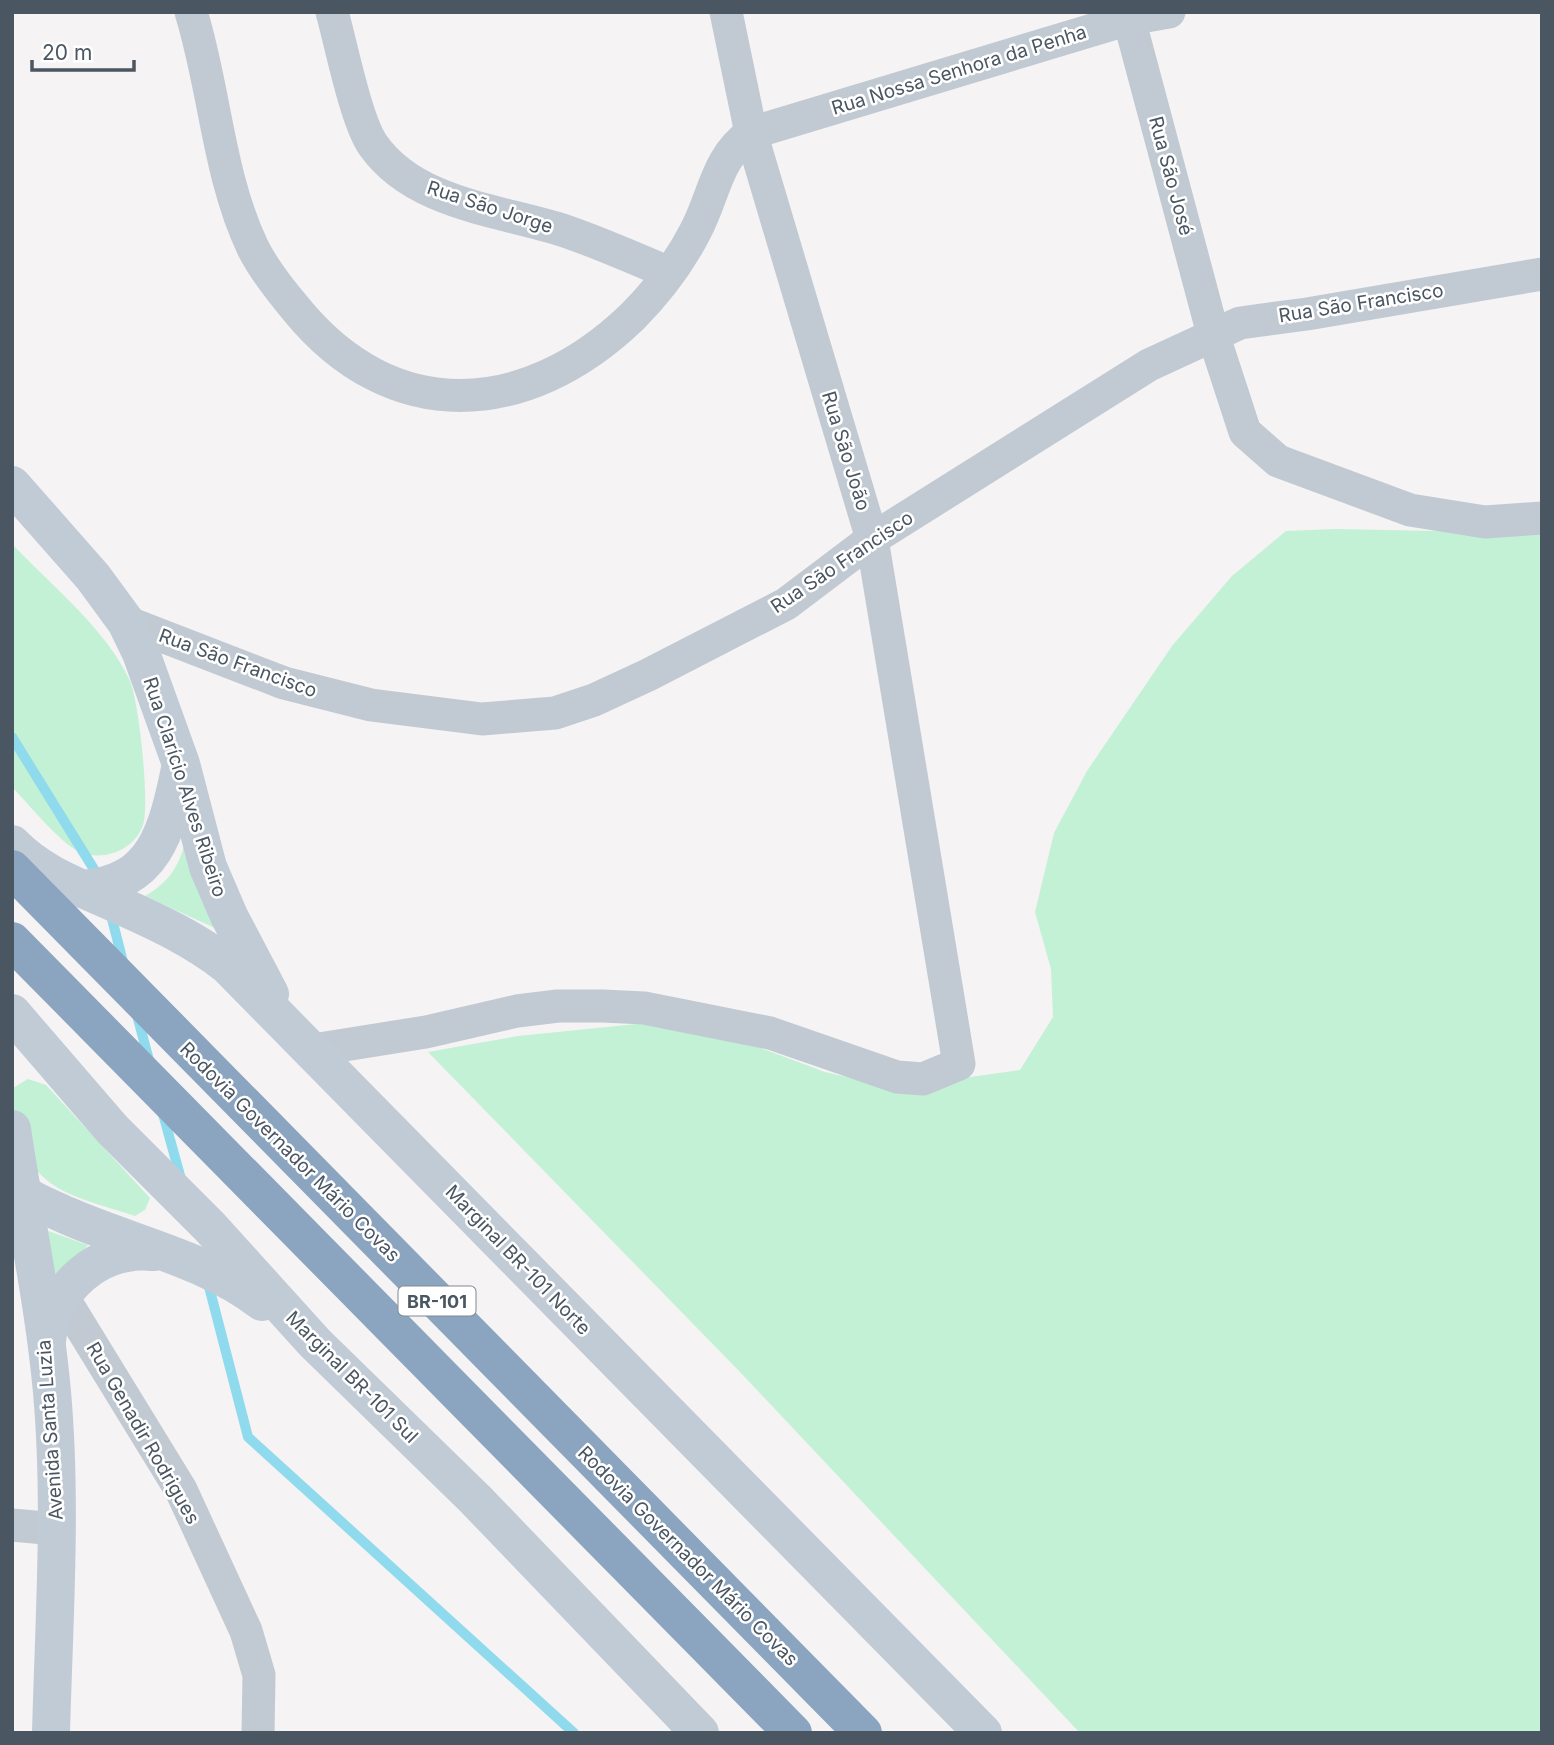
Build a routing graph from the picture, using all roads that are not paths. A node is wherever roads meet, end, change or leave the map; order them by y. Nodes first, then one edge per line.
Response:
1 (191, 12) edge
2 (332, 12) edge
3 (726, 12) edge
4 (1169, 12) edge
5 (1129, 19) junction
6 (751, 133) junction
7 (669, 273) junction
8 (1542, 274) edge
9 (1213, 334) junction
10 (17, 488) edge
11 (1542, 518) edge
12 (873, 539) junction
13 (126, 622) junction
14 (181, 764) junction
15 (12, 844) edge
16 (12, 869) edge
17 (82, 889) junction
18 (12, 941) edge
19 (12, 1013) edge
20 (280, 1016) junction
21 (313, 1051) junction
22 (12, 1129) edge
23 (17, 1189) edge
24 (162, 1253) junction
25 (62, 1296) junction
26 (315, 1343) junction
27 (46, 1349) junction
28 (12, 1525) edge
29 (56, 1529) junction
30 (51, 1733) edge
31 (258, 1733) edge
32 (700, 1733) edge
33 (793, 1733) edge
34 (863, 1733) edge
35 (983, 1733) edge

1 - 7 street
2 - 7 street, Rua São Jorge
3 - 6 street, Rua São João
4 - 5 street, Rua Nossa Senhora da Penha
5 - 6 street, Rua Nossa Senhora da Penha
5 - 9 street, Rua São José
6 - 7 street
6 - 12 street, Rua São João
8 - 9 street, Rua São Francisco
9 - 11 street, Rua São José
9 - 12 street, Rua São Francisco
10 - 13 main road, Rua Clarício Alves Ribeiro
12 - 13 street, Rua São Francisco
12 - 21 street, Rua São João
13 - 14 main road, Rua Clarício Alves Ribeiro
14 - 17 main road
14 - 20 main road, Rua Clarício Alves Ribeiro
15 - 17 main road, Marginal BR-101 Norte
16 - 34 highway, Rodovia Governador Mário Covas / BR-101
17 - 20 main road, Marginal BR-101 Norte
18 - 33 highway, BR-101
19 - 26 main road, Marginal BR-101 Sul
20 - 21 main road, Marginal BR-101 Norte
21 - 35 main road, Marginal BR-101 Norte
22 - 23 main road, Avenida Santa Luzia
23 - 24 main road
23 - 27 main road, Avenida Santa Luzia
24 - 25 main road
24 - 26 main road
25 - 27 main road
25 - 31 street, Rua Genadir Rodrigues
26 - 32 main road, Marginal BR-101 Sul
27 - 29 main road, Avenida Santa Luzia
28 - 29 street
29 - 30 main road, Avenida Santa Luzia

